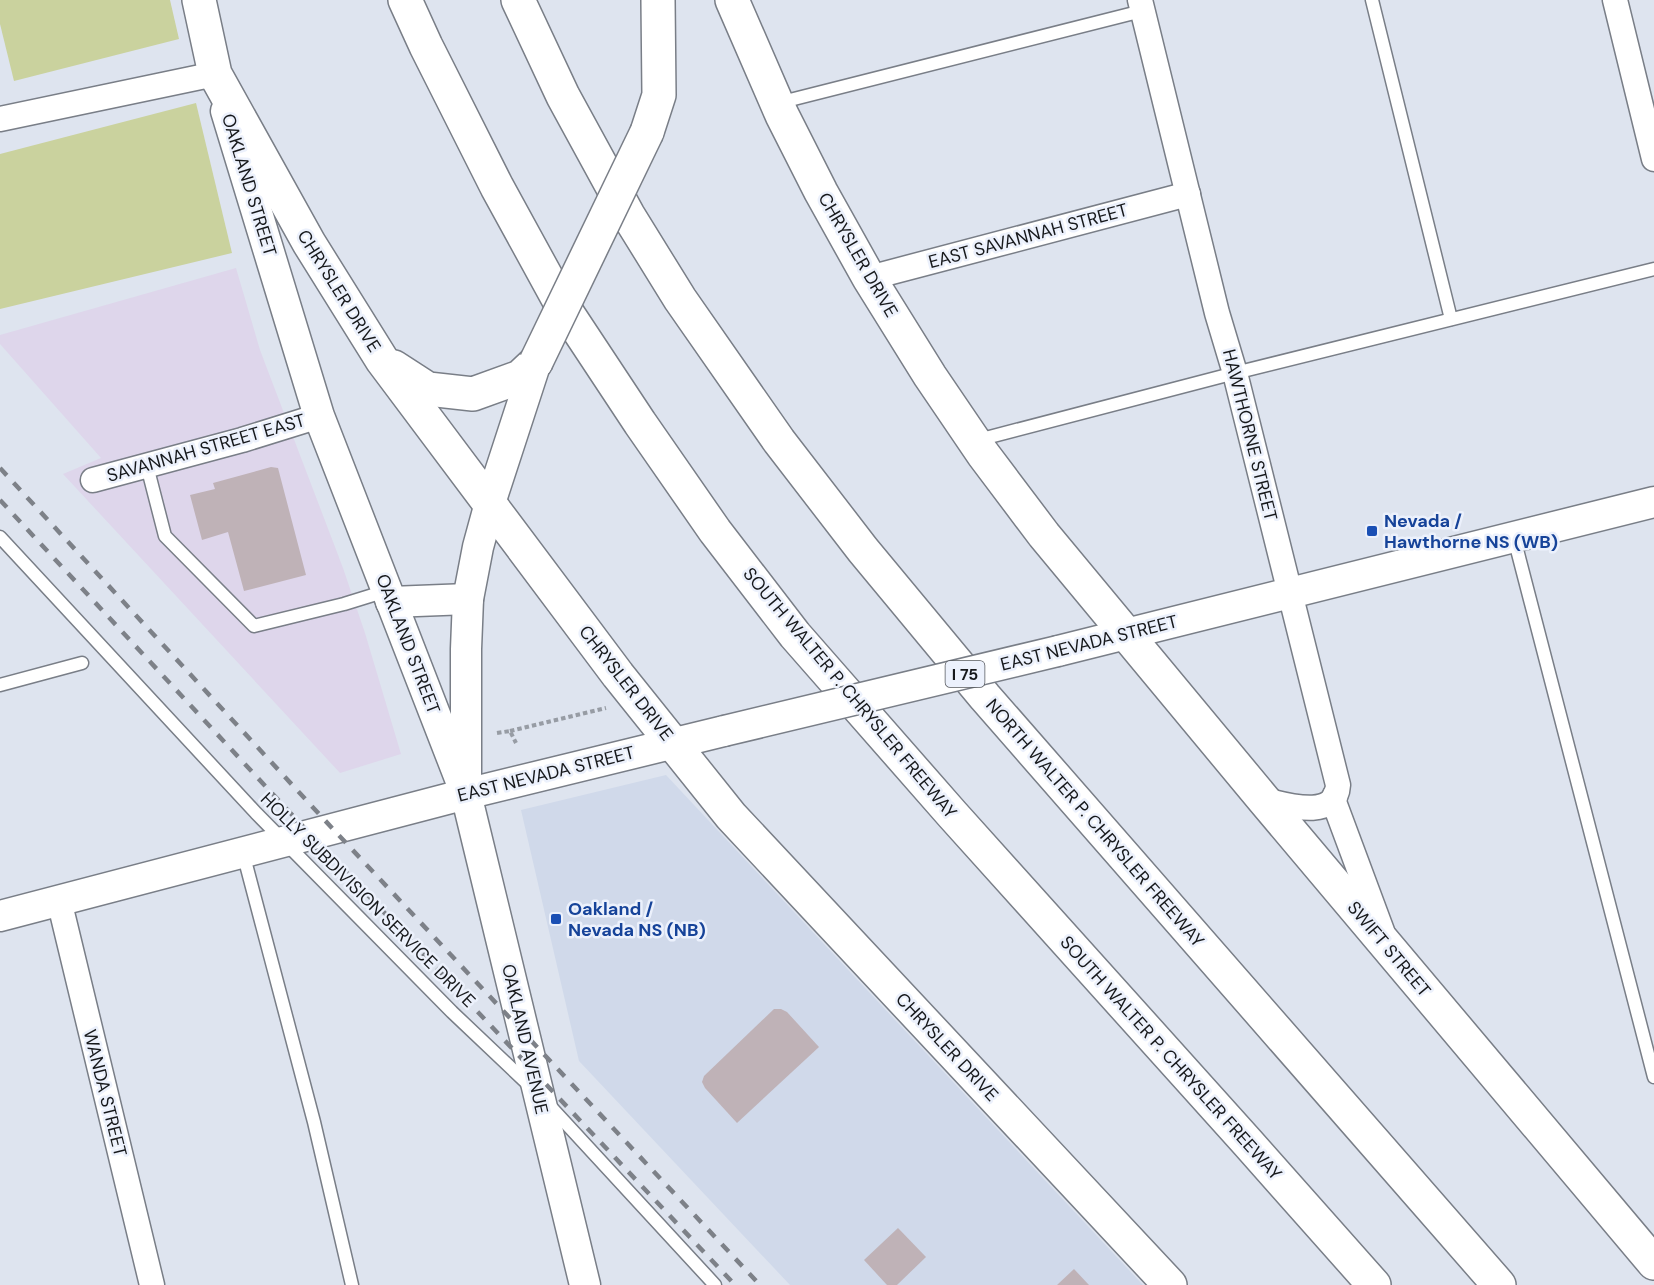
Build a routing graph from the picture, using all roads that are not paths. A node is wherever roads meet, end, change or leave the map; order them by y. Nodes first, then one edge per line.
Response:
1 (199, 0) edge
2 (405, 0) edge
3 (518, 0) edge
4 (658, 0) edge
5 (732, 0) edge
6 (1372, 0) edge
7 (1615, 0) edge
8 (1141, 5) edge
9 (215, 74) junction
10 (777, 103) junction
11 (0, 119) edge
12 (1654, 159) edge
13 (1188, 194) junction
14 (1654, 269) edge
15 (869, 278) junction
16 (1451, 319) junction
17 (382, 360) junction
18 (536, 362) junction
19 (1235, 373) junction
20 (319, 416) junction
21 (975, 441) junction
22 (147, 465) junction
23 (93, 480) dead end
24 (1654, 502) edge
25 (490, 503) junction
26 (0, 537) edge
27 (1513, 537) junction
28 (1290, 593) junction
29 (389, 596) junction
30 (468, 599) junction
31 (1126, 634) junction
32 (82, 663) dead end
33 (0, 685) edge
34 (672, 743) junction
35 (466, 794) junction
36 (1335, 795) junction
37 (1264, 800) junction
38 (285, 841) junction
39 (243, 852) junction
40 (59, 900) junction
41 (0, 916) edge
42 (1388, 947) junction
43 (1654, 1077) edge
44 (538, 1094) junction
45 (1620, 1225) junction
46 (1654, 1241) edge
47 (1654, 1263) edge
48 (152, 1285) edge
49 (352, 1285) edge
50 (585, 1285) edge
51 (715, 1285) edge
52 (1170, 1285) edge
53 (1374, 1285) edge
54 (1499, 1285) edge

1 - 9 main road, CHRYSLER DRIVE
2 - 53 main road, SOUTH WALTER P. CHRYSLER FREEWAY
3 - 54 main road, NORTH WALTER P. CHRYSLER FREEWAY / I 75
4 - 18 main road, bridge
5 - 10 main road, CHRYSLER DRIVE
6 - 16 lane
7 - 12 street
8 - 10 lane
8 - 13 street, HAWTHORNE STREET
9 - 11 street
9 - 17 main road, CHRYSLER DRIVE
9 - 20 street, OAKLAND STREET
10 - 15 main road, CHRYSLER DRIVE
13 - 15 street, EAST SAVANNAH STREET
13 - 19 street, HAWTHORNE STREET
14 - 16 lane
15 - 21 main road, CHRYSLER DRIVE
16 - 19 lane
17 - 18 main road
17 - 25 main road, CHRYSLER DRIVE
18 - 25 street, OAKLAND STREET
19 - 21 lane
19 - 28 street, HAWTHORNE STREET
20 - 22 street, SAVANNAH STREET EAST
20 - 29 street, OAKLAND STREET
21 - 31 main road, CHRYSLER DRIVE
22 - 23 street, SAVANNAH STREET EAST
22 - 29 lane
24 - 27 street, EAST NEVADA STREET
25 - 30 street, OAKLAND STREET
25 - 34 main road, CHRYSLER DRIVE
26 - 38 lane, HOLLY SUBDIVISION SERVICE DRIVE
27 - 28 street, EAST NEVADA STREET
27 - 43 lane
28 - 31 street, EAST NEVADA STREET
28 - 36 street, HAWTHORNE STREET
29 - 30 street
29 - 35 street, OAKLAND STREET
30 - 35 street, OAKLAND STREET
31 - 34 street, EAST NEVADA STREET, bridge
31 - 37 main road, SWIFT STREET
32 - 33 lane
34 - 35 street, EAST NEVADA STREET
34 - 52 main road, CHRYSLER DRIVE
35 - 38 street, EAST NEVADA STREET
35 - 44 street, OAKLAND AVENUE
36 - 37 street
36 - 42 street, HAWTHORNE STREET
37 - 42 main road, SWIFT STREET
38 - 39 street, EAST NEVADA STREET
38 - 44 lane, HOLLY SUBDIVISION SERVICE DRIVE
39 - 40 street, EAST NEVADA STREET
39 - 49 lane
40 - 41 street, EAST NEVADA STREET
40 - 48 street, WANDA STREET
42 - 45 main road, SWIFT STREET
44 - 50 street, OAKLAND AVENUE
44 - 51 lane, HOLLY SUBDIVISION SERVICE DRIVE
45 - 46 street
45 - 47 main road, SWIFT STREET

